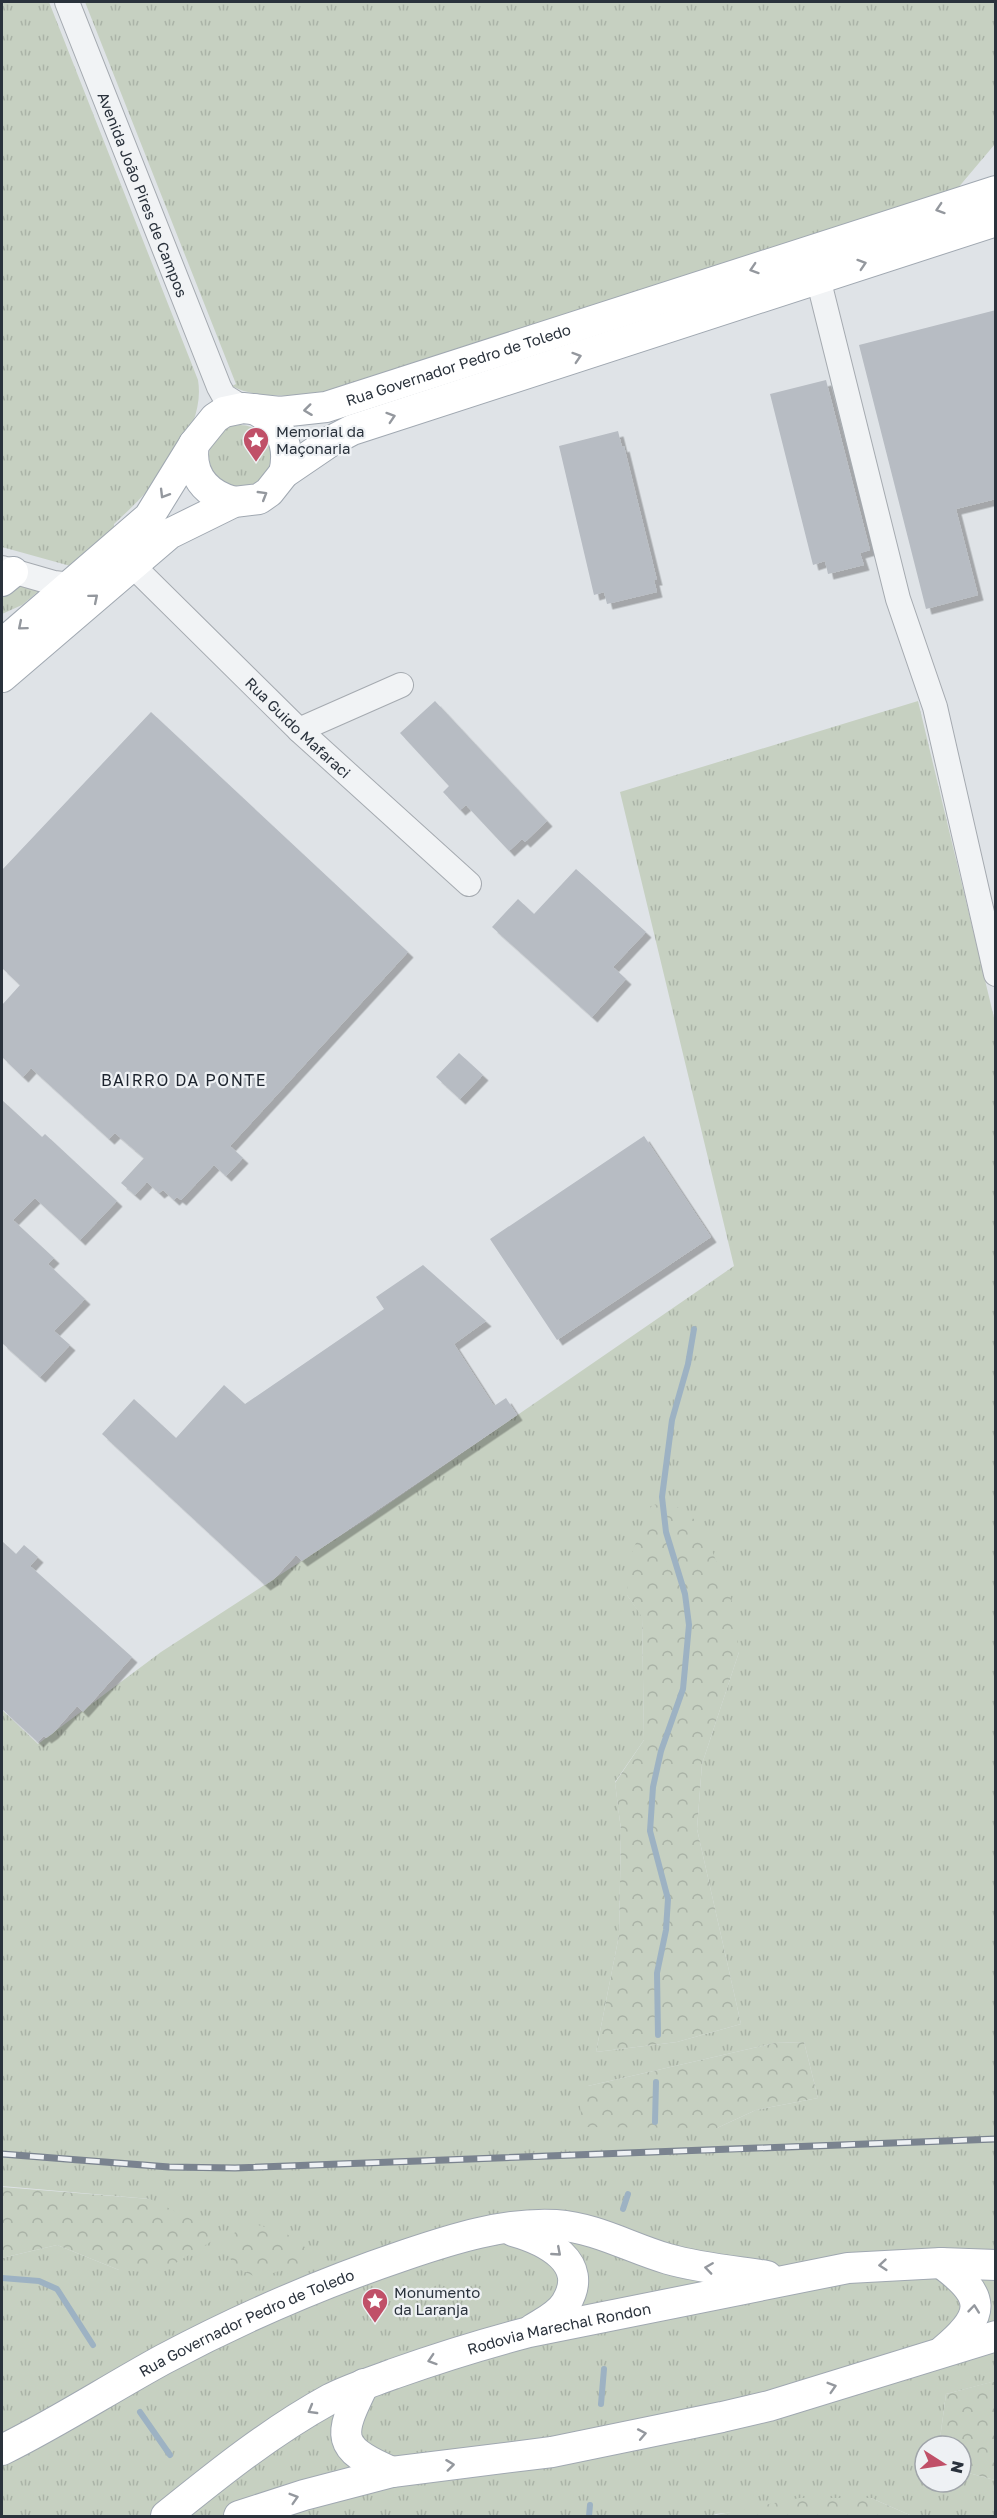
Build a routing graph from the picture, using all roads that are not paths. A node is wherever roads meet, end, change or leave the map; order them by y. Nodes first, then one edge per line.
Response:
1 (67, 2) edge
2 (996, 191) edge
3 (996, 221) edge
4 (818, 278) junction
5 (219, 387) junction
6 (248, 408) junction
7 (201, 434) junction
8 (284, 473) junction
9 (234, 502) junction
10 (132, 566) junction
11 (5, 574) edge
12 (71, 585) junction
13 (2, 644) edge
14 (2, 677) edge
15 (401, 685) dead end
16 (299, 730) junction
17 (469, 884) dead end
18 (996, 974) edge
19 (504, 2229) junction
20 (941, 2263) junction
21 (996, 2265) edge
22 (788, 2280) junction
23 (529, 2332) junction
24 (996, 2336) edge
25 (940, 2353) junction
26 (364, 2384) junction
27 (2, 2450) edge
28 (392, 2472) junction
29 (166, 2517) edge
30 (239, 2517) edge

1 - 5 street, Avenida João Pires de Campos
2 -> 6 main road, Rua Governador Pedro de Toledo
4 -> 3 main road, Rua Governador Pedro de Toledo
8 -> 4 main road, Rua Governador Pedro de Toledo
4 - 18 street
5 - 6 street, Avenida João Pires de Campos
5 - 7 street
6 - 7 main road, Rua Governador Pedro de Toledo
6 - 8 main road
7 - 9 main road
7 -> 12 main road, Rua Governador Pedro de Toledo
9 -> 8 main road, Rua Governador Pedro de Toledo
9 - 10 main road, Rua Governador Pedro de Toledo
14 -> 10 main road, Rua Governador Pedro de Toledo
10 - 16 street, Rua Guido Mafaraci
11 - 12 street
12 -> 13 main road, Rua Governador Pedro de Toledo
15 - 16 street
16 - 17 street, Rua Guido Mafaraci
22 -> 19 main road, Rua Governador Pedro de Toledo
19 -> 23 main road, Rua Governador Pedro de Toledo
19 - 27 main road, Rua Governador Pedro de Toledo
20 - 21 main road, Rodovia Marechal Rondon
20 -> 22 main road, Rodovia Marechal Rondon
25 -> 20 main road
22 - 23 main road, Rodovia Marechal Rondon
23 -> 26 main road, Rodovia Marechal Rondon
24 - 25 main road
28 -> 25 main road
26 - 28 main road
26 -> 29 main road, Rodovia Marechal Rondon
30 -> 28 main road

